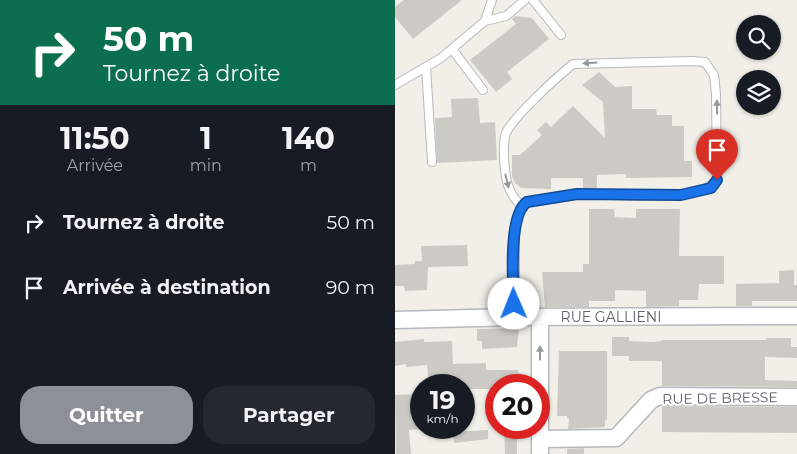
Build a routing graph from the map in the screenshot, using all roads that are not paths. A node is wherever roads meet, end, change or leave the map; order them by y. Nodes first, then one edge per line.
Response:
1 (492, 0) edge
2 (525, 0) edge
3 (533, 0) edge
4 (485, 21) junction
5 (561, 35) dead end
6 (452, 49) junction
7 (426, 67) junction
8 (395, 86) edge
9 (483, 90) dead end
10 (432, 162) dead end
11 (521, 206) junction
12 (797, 316) edge
13 (515, 317) junction
14 (540, 317) junction
15 (395, 320) edge
16 (797, 397) edge
17 (540, 446) edge

1 - 4 lane
2 - 4 lane
3 - 5 lane
4 - 6 lane
6 - 7 lane
6 - 9 lane
7 - 8 lane
7 - 10 lane
11 -> 11 lane
11 - 13 lane
12 - 14 street, RUE GALLIENI
13 - 14 street, RUE GALLIENI
13 - 15 street, RUE GALLIENI
17 -> 14 street
16 - 17 street, RUE DE BRESSE

